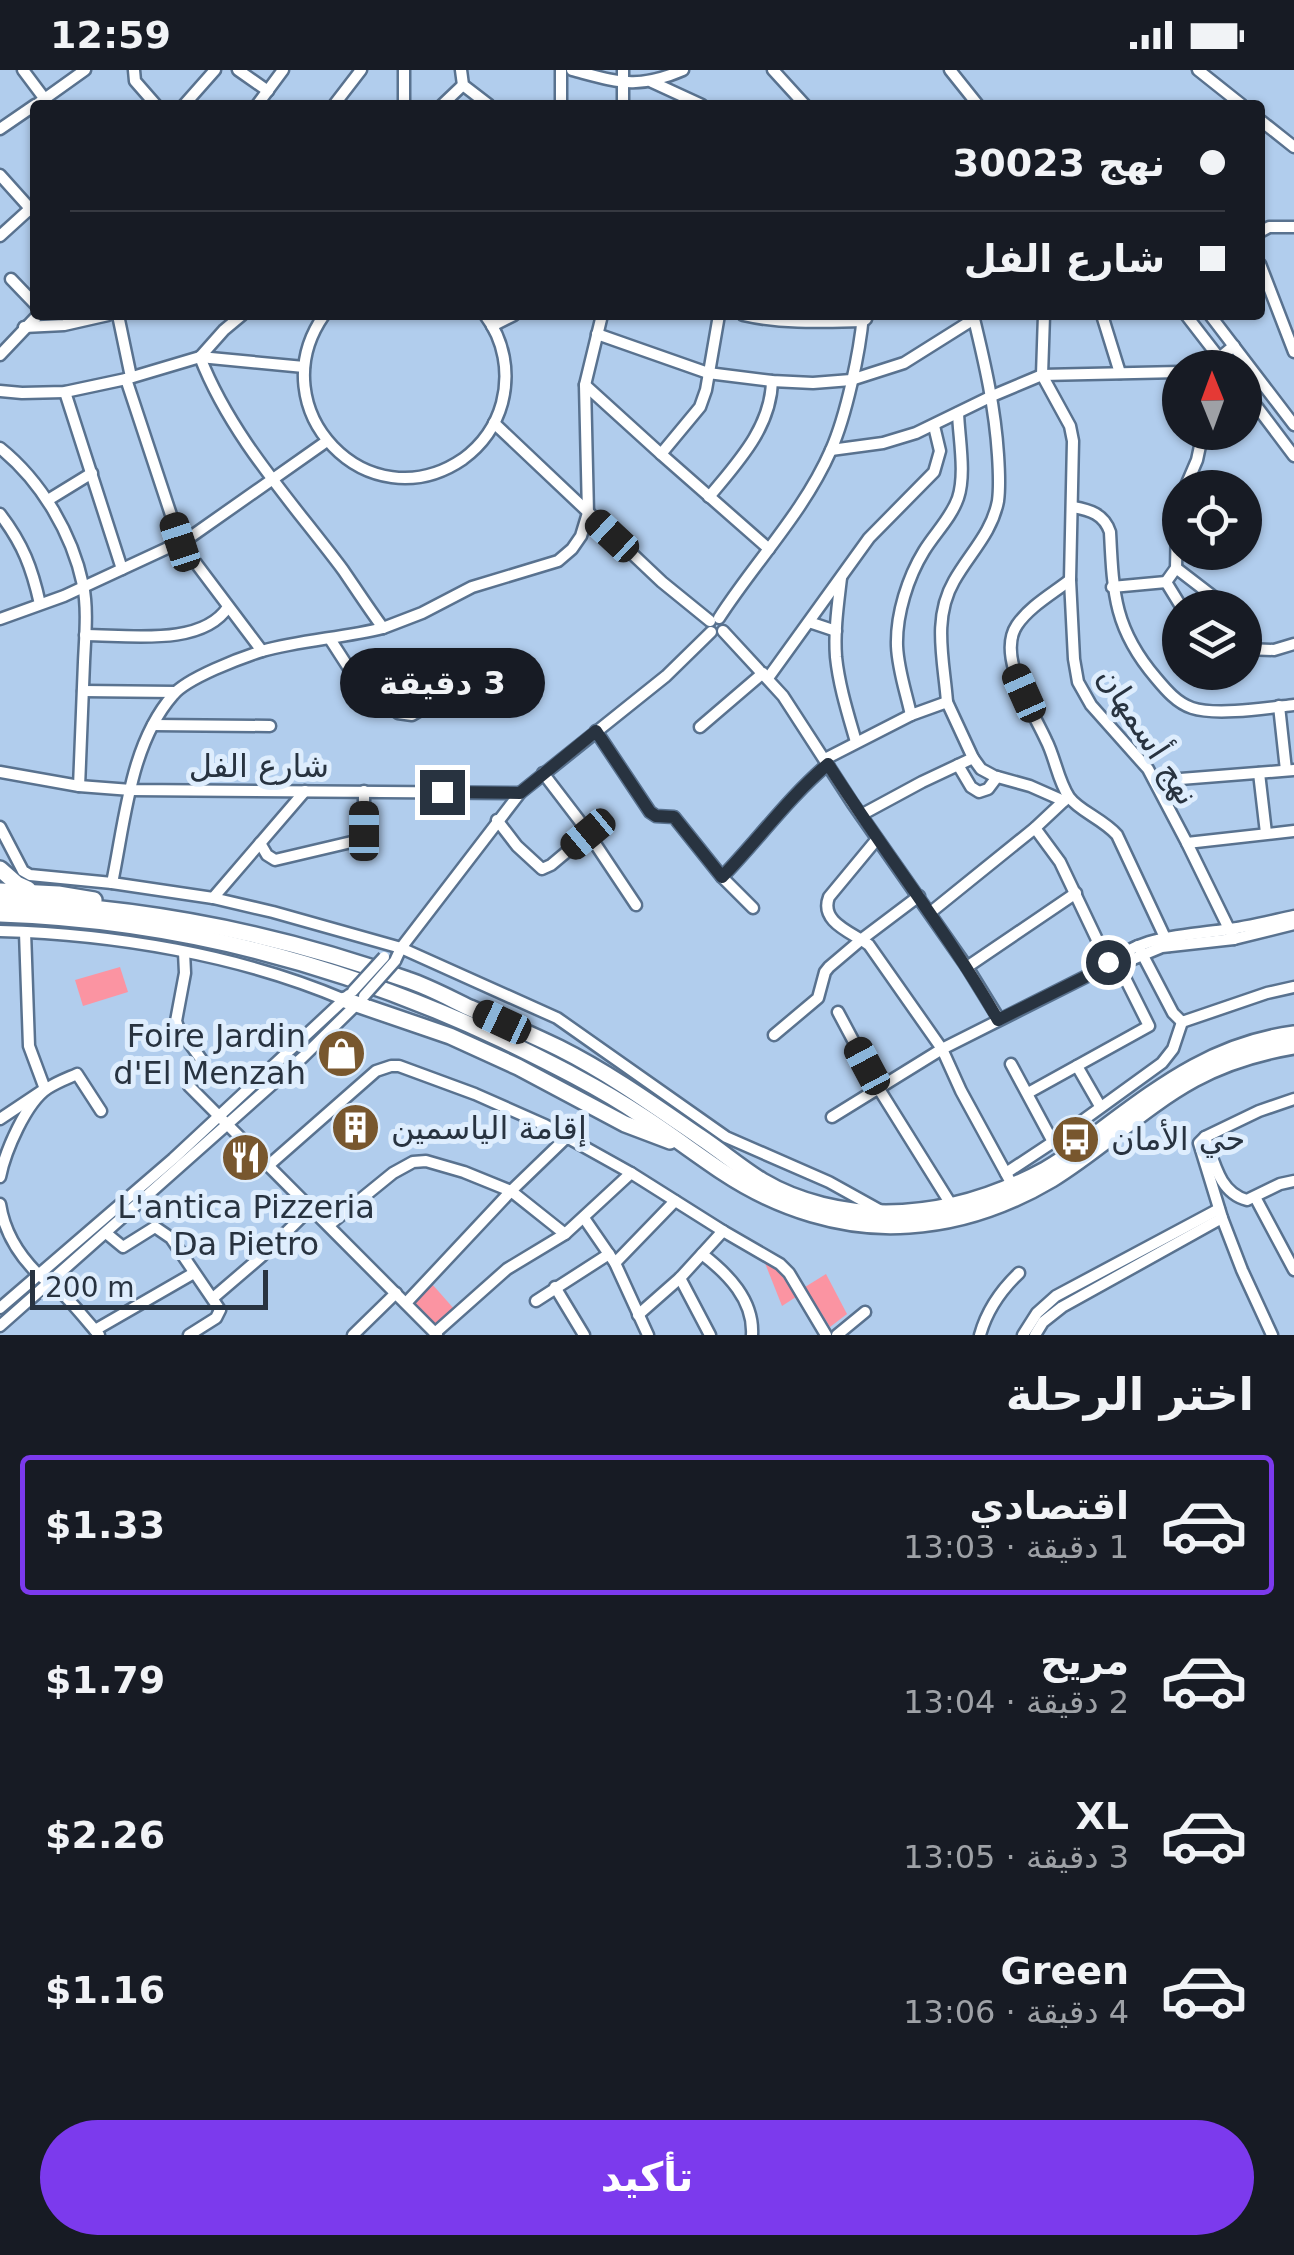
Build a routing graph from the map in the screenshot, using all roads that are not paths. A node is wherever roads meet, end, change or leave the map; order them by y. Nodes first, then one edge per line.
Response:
1 (23, 70) edge
2 (84, 70) edge
3 (134, 70) edge
4 (215, 70) edge
5 (238, 70) edge
6 (284, 70) edge
7 (361, 70) edge
8 (404, 70) edge
9 (462, 70) edge
10 (561, 70) edge
11 (572, 70) edge
12 (623, 70) edge
13 (682, 70) edge
14 (773, 70) edge
15 (950, 70) edge
16 (1198, 70) edge
17 (650, 82) junction
18 (623, 84) junction
19 (463, 85) junction
20 (268, 92) junction
21 (37, 100) edge
22 (42, 100) edge
23 (151, 100) edge
24 (188, 100) edge
25 (261, 100) edge
26 (338, 100) edge
27 (404, 100) edge
28 (447, 100) edge
29 (483, 100) edge
30 (561, 100) edge
31 (623, 100) edge
32 (691, 100) edge
33 (800, 100) edge
34 (974, 100) edge
35 (1236, 100) edge
36 (30, 108) edge
37 (1265, 124) edge
38 (0, 129) edge
39 (1294, 147) edge
40 (0, 174) edge
41 (30, 206) edge
42 (30, 211) edge
43 (1294, 226) edge
44 (1265, 229) edge
45 (0, 236) edge
46 (1265, 277) edge
47 (11, 279) dead end
48 (30, 299) edge
49 (33, 320) edge
50 (86, 320) edge
51 (119, 320) edge
52 (236, 320) edge
53 (321, 320) edge
54 (488, 320) edge
55 (504, 320) edge
56 (601, 320) edge
57 (717, 320) edge
58 (782, 320) edge
59 (831, 320) edge
60 (864, 320) edge
61 (967, 320) edge
62 (973, 320) edge
63 (1044, 320) edge
64 (1104, 320) edge
65 (1190, 320) edge
66 (1214, 320) edge
67 (492, 326) junction
68 (24, 328) junction
69 (597, 334) junction
70 (1234, 346) junction
71 (1214, 350) edge
72 (1231, 350) edge
73 (1, 352) edge
74 (1294, 352) edge
75 (200, 357) junction
76 (304, 367) junction
77 (1162, 372) edge
78 (708, 373) junction
79 (1120, 373) junction
80 (1042, 375) junction
81 (129, 378) junction
82 (851, 380) junction
83 (772, 381) junction
84 (585, 385) junction
85 (0, 391) edge
86 (65, 392) junction
87 (992, 396) junction
88 (958, 414) junction
89 (1262, 414) edge
90 (494, 424) junction
91 (1294, 424) edge
92 (934, 426) junction
93 (326, 440) junction
94 (0, 448) edge
95 (831, 450) junction
96 (661, 454) junction
97 (1294, 456) edge
98 (934, 472) junction
99 (92, 473) junction
100 (960, 478) junction
101 (272, 480) junction
102 (708, 497) junction
103 (48, 500) junction
104 (1073, 507) junction
105 (588, 513) junction
106 (0, 514) edge
107 (180, 542) junction
108 (769, 549) junction
109 (122, 569) junction
110 (1175, 570) edge
111 (1179, 570) edge
112 (841, 577) junction
113 (1070, 580) junction
114 (1166, 582) junction
115 (84, 586) junction
116 (1112, 587) junction
117 (1171, 590) edge
118 (1205, 590) edge
119 (40, 604) junction
120 (228, 607) junction
121 (0, 619) edge
122 (809, 622) junction
123 (716, 625) junction
124 (383, 628) junction
125 (836, 631) junction
126 (85, 635) junction
127 (330, 639) junction
128 (1294, 644) edge
129 (1262, 650) edge
130 (262, 651) junction
131 (492, 669) dead end
132 (766, 675) junction
133 (83, 691) junction
134 (174, 692) junction
135 (947, 702) junction
136 (1294, 705) edge
137 (1279, 706) junction
138 (911, 715) junction
139 (153, 726) junction
140 (270, 726) dead end
141 (700, 727) dead end
142 (596, 731) junction
143 (856, 742) junction
144 (974, 758) junction
145 (826, 762) junction
146 (958, 765) junction
147 (1290, 770) edge
148 (0, 772) edge
149 (543, 772) junction
150 (1259, 773) junction
151 (998, 777) junction
152 (1155, 780) junction
153 (79, 786) junction
154 (131, 790) junction
155 (305, 791) junction
156 (364, 792) junction
157 (520, 793) junction
158 (1066, 799) junction
159 (860, 815) junction
160 (497, 820) junction
161 (0, 827) edge
162 (1036, 828) junction
163 (1294, 830) edge
164 (1266, 833) junction
165 (588, 834) junction
166 (877, 839) junction
167 (260, 843) junction
168 (1187, 843) junction
169 (0, 869) edge
170 (722, 877) junction
171 (112, 883) junction
172 (0, 891) edge
173 (41, 892) junction
174 (1076, 893) junction
175 (919, 896) junction
176 (213, 898) junction
177 (0, 902) edge
178 (636, 905) dead end
179 (753, 908) dead end
180 (116, 910) junction
181 (930, 912) junction
182 (0, 914) edge
183 (1294, 916) edge
184 (1294, 924) edge
185 (0, 928) edge
186 (25, 932) junction
187 (1232, 934) junction
188 (862, 939) junction
189 (1167, 941) junction
190 (224, 942) junction
191 (400, 948) junction
192 (1139, 950) junction
193 (184, 952) junction
194 (1110, 965) junction
195 (967, 966) junction
196 (1294, 987) edge
197 (354, 998) junction
198 (838, 1012) dead end
199 (998, 1020) junction
200 (1182, 1022) junction
201 (1294, 1034) edge
202 (774, 1035) dead end
203 (1294, 1046) edge
204 (942, 1049) junction
205 (1011, 1064) dead end
206 (1077, 1066) junction
207 (879, 1089) junction
208 (45, 1090) junction
209 (1028, 1093) junction
210 (1294, 1099) edge
211 (1100, 1106) junction
212 (102, 1111) dead end
213 (832, 1117) dead end
214 (0, 1119) edge
215 (223, 1120) junction
216 (566, 1137) junction
217 (1202, 1140) junction
218 (1052, 1142) junction
219 (688, 1146) junction
220 (269, 1165) junction
221 (630, 1173) junction
222 (0, 1178) edge
223 (1294, 1181) edge
224 (1012, 1185) junction
225 (511, 1191) junction
226 (1255, 1197) junction
227 (675, 1201) junction
228 (0, 1204) edge
229 (952, 1206) junction
230 (312, 1207) junction
231 (885, 1213) junction
232 (1220, 1214) junction
233 (584, 1218) junction
234 (329, 1224) junction
235 (723, 1231) junction
236 (106, 1233) junction
237 (565, 1234) junction
238 (13, 1242) junction
239 (0, 1252) edge
240 (702, 1254) junction
241 (612, 1259) junction
242 (1294, 1270) edge
243 (194, 1273) junction
244 (1019, 1273) dead end
245 (38, 1274) junction
246 (680, 1278) junction
247 (50, 1284) junction
248 (555, 1287) junction
249 (396, 1293) junction
250 (213, 1298) junction
251 (536, 1300) dead end
252 (406, 1303) junction
253 (0, 1308) edge
254 (865, 1312) dead end
255 (638, 1315) junction
256 (0, 1326) edge
257 (95, 1330) edge
258 (436, 1334) edge
259 (82, 1335) edge
260 (189, 1335) edge
261 (353, 1335) edge
262 (584, 1335) edge
263 (648, 1335) edge
264 (710, 1335) edge
265 (752, 1335) edge
266 (826, 1335) edge
267 (837, 1335) edge
268 (980, 1335) edge
269 (1023, 1335) edge
270 (1035, 1335) edge
271 (1272, 1335) edge

1 - 21 street
2 - 22 street
3 - 23 street
4 - 24 street
5 - 20 street
6 - 20 street
7 - 26 street
8 - 27 street
9 - 19 street
10 - 30 street
11 - 18 street
12 - 18 street
13 - 17 street
14 - 33 street
15 - 34 street
16 - 35 street
17 - 18 street
17 - 32 street
18 - 31 street
19 - 28 street
19 - 29 street
20 - 25 street
36 - 38 street
37 - 39 street
40 - 41 street
42 - 45 street
43 - 44 street
46 - 74 street
47 - 48 street
49 - 68 street
50 - 68 street
51 - 81 street
52 - 75 street
53 - 76 street
54 - 67 street
55 - 67 street
56 - 69 street
57 - 78 street
58 - 59 street
60 - 82 street
61 - 82 street
62 - 87 street
63 - 80 street
64 - 79 street
65 - 71 street
66 - 70 street
67 - 90 street
68 - 73 street
69 - 78 street
69 - 84 street
70 - 72 street
70 - 91 street
75 - 76 street
75 - 81 street
75 - 101 street
76 - 93 street
77 - 79 street
78 - 83 street
78 - 96 street
79 - 80 street
80 - 87 street
80 - 104 street, نهج أسمهان
81 - 86 street
81 - 107 street
82 - 83 street
82 - 95 street
83 - 102 street
84 - 96 street
84 - 105 street
85 - 86 street
86 - 99 street
87 - 88 street
87 - 135 street
88 - 92 street
88 - 100 street
89 - 97 street
90 - 93 street
90 - 105 street
92 - 95 street
92 - 98 street
93 - 101 street
94 - 103 street
95 - 108 street
96 - 102 street
98 - 100 street
98 - 112 street
99 - 103 street
99 - 109 street
100 - 138 street
101 - 107 street
101 - 124 street
102 - 108 street
103 - 115 street
104 - 113 street, نهج أسمهان
104 - 116 street
105 - 123 street
105 - 124 street
106 - 119 street
107 - 109 street
107 - 120 street
108 - 123 street
109 - 115 street
110 - 114 street
111 - 118 street
112 - 122 street
112 - 125 street
113 - 152 street, نهج أسمهان
113 - 158 street
114 - 116 street
114 - 117 street
115 - 119 street
115 - 126 street
116 - 137 street
119 - 121 street
120 - 126 street
120 - 130 street
122 - 125 street
122 - 132 street
123 - 132 street
123 - 142 street
124 - 127 street
125 - 143 street
126 - 133 street
127 - 130 street
127 - 131 street
128 - 129 street
130 - 134 street
132 - 141 street
132 - 145 street
133 - 134 street
133 - 153 street
134 - 139 street
135 - 138 street
135 - 144 street
136 - 137 street
137 - 147 street
138 - 143 street
139 - 140 street
139 - 154 street
142 - 149 street
142 - 170 street
143 - 145 street
144 - 146 street
144 - 151 street
145 - 159 street
145 - 170 street
146 - 151 street
146 - 159 street
147 - 150 street
148 - 153 street, شارع الفل
149 - 157 street
149 - 165 street
150 - 152 street
150 - 164 street
151 - 158 street
152 - 168 street, نهج أسمهان
153 - 154 street, شارع الفل
154 - 155 street, شارع الفل
154 - 171 street
155 - 156 street, شارع الفل
155 - 167 street
156 - 157 street, شارع الفل
156 - 167 street
157 - 160 street
158 - 162 street
158 - 189 street
159 - 166 street
160 - 165 street
160 - 191 street
161 - 171 street
162 - 174 street
162 - 181 street
163 - 164 street
164 - 168 street
165 - 178 street
166 - 175 street
166 - 188 street
167 - 176 street
168 - 187 street, نهج أسمهان
169 - 173 highway
170 - 179 street
171 - 176 street
172 - 173 highway
173 - 180 highway
174 - 194 street
174 - 195 street
175 - 181 street
175 - 188 street
176 - 191 street
177 - 180 highway
180 - 231 highway
181 - 195 street
182 - 190 highway
183 - 187 street
184 - 187 street
185 - 186 street
185 - 190 highway
186 - 193 street
186 - 208 street
187 - 189 street
188 - 202 street
188 - 204 street
189 - 192 street
190 - 219 highway
191 - 197 street, bridge
191 - 231 street
192 - 194 street
192 - 200 street
193 - 197 street
193 - 215 street
194 - 199 street
194 - 206 street
195 - 199 street
196 - 200 street
197 - 215 street
197 - 219 highway
198 - 207 street
199 - 204 street
200 - 211 street
201 - 224 highway
203 - 224 highway
204 - 207 street
204 - 224 street
205 - 209 street
206 - 209 street
206 - 211 street
207 - 213 street
207 - 229 street
208 - 212 street
208 - 214 street
208 - 222 street
209 - 218 street
210 - 217 street
211 - 218 street
215 - 220 street
215 - 236 street
215 - 245 street
216 - 220 street
216 - 221 street
216 - 225 street
217 - 226 street
217 - 232 street
218 - 224 street
219 - 224 highway
220 - 230 street
221 - 227 street
221 - 233 street
223 - 226 street
224 - 229 highway
225 - 234 street
225 - 237 street
225 - 252 street
226 - 242 street
227 - 235 street
227 - 241 street
228 - 238 street
229 - 231 highway
230 - 234 street
230 - 250 street
232 - 269 street
232 - 270 street
232 - 271 street
233 - 237 street
233 - 241 street
234 - 249 street
235 - 240 street
235 - 266 street
236 - 243 street
236 - 247 street
237 - 258 street
238 - 239 street
238 - 245 street
240 - 246 street
240 - 265 street
241 - 248 street
241 - 255 street
243 - 250 street
243 - 257 street
244 - 268 street
245 - 247 street
245 - 253 street
246 - 255 street
246 - 264 street
247 - 256 street
247 - 257 street
248 - 251 street
248 - 262 street
249 - 252 street
249 - 261 street
250 - 260 street
252 - 258 street
254 - 267 street
255 - 263 street
257 - 259 street

